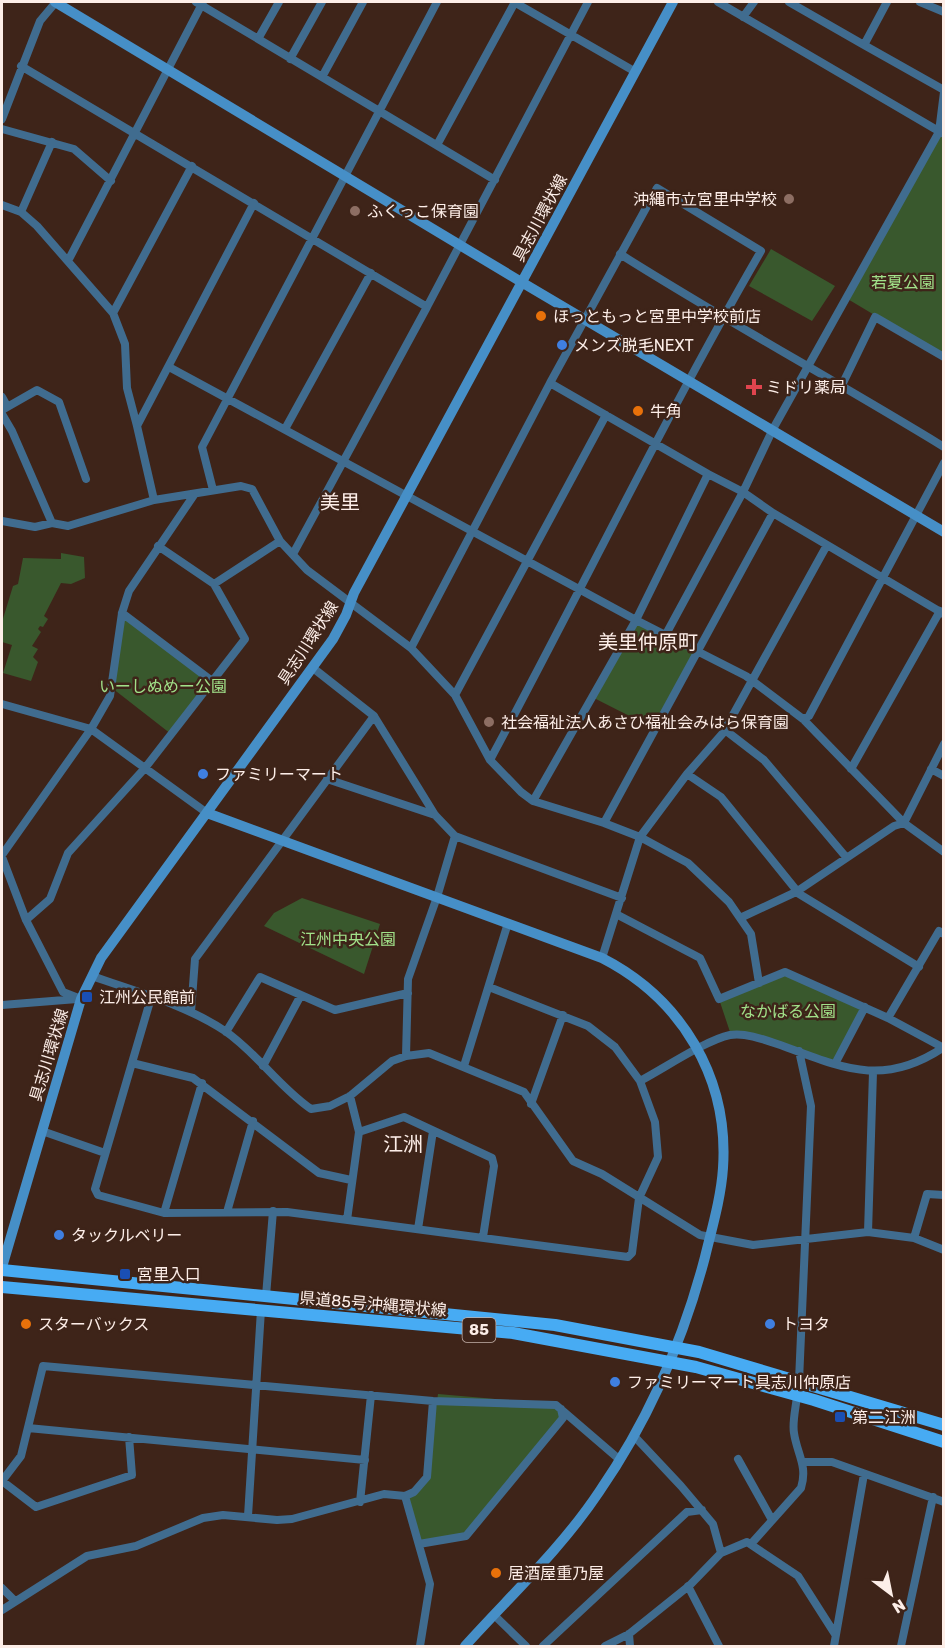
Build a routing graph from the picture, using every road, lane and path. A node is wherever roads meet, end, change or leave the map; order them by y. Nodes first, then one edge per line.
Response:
1 (56, 2) edge
2 (279, 2) edge
3 (322, 2) edge
4 (363, 2) edge
5 (437, 2) edge
6 (515, 2) edge
7 (588, 2) edge
8 (673, 2) edge
9 (718, 2) edge
10 (754, 2) edge
11 (789, 2) edge
12 (887, 2) edge
13 (920, 2) edge
14 (200, 3) edge
15 (944, 12) edge
16 (743, 16) junction
17 (571, 35) junction
18 (258, 39) junction
19 (864, 45) junction
20 (290, 59) junction
21 (21, 66) junction
22 (169, 69) junction
23 (634, 71) junction
24 (322, 77) junction
25 (944, 91) edge
26 (378, 111) junction
27 (2, 119) edge
28 (2, 129) edge
29 (137, 132) junction
30 (941, 133) edge
31 (52, 142) junction
32 (437, 145) junction
33 (192, 166) junction
34 (346, 174) junction
35 (495, 180) junction
36 (111, 181) junction
37 (254, 203) junction
38 (2, 204) edge
39 (21, 212) junction
40 (313, 238) junction
41 (461, 245) junction
42 (620, 254) junction
43 (68, 261) junction
44 (371, 273) junction
45 (523, 283) junction
46 (426, 307) junction
47 (113, 313) junction
48 (722, 318) junction
49 (585, 319) junction
50 (944, 357) edge
51 (169, 367) junction
52 (808, 367) junction
53 (690, 381) junction
54 (550, 383) junction
55 (842, 385) junction
56 (2, 397) edge
57 (227, 399) junction
58 (3, 410) edge
59 (606, 414) junction
60 (137, 426) junction
61 (285, 429) junction
62 (773, 429) junction
63 (655, 443) junction
64 (944, 447) edge
65 (345, 461) junction
66 (944, 463) edge
67 (708, 474) junction
68 (86, 479) dead end
69 (213, 490) junction
70 (743, 492) junction
71 (194, 495) junction
72 (408, 495) junction
73 (154, 500) junction
74 (773, 513) junction
75 (915, 514) junction
76 (2, 521) edge
77 (52, 523) junction
78 (474, 531) junction
79 (944, 532) edge
80 (280, 541) junction
81 (827, 544) junction
82 (159, 546) junction
83 (293, 554) junction
84 (529, 562) junction
85 (882, 576) junction
86 (214, 585) junction
87 (581, 590) junction
88 (351, 603) junction
89 (942, 612) edge
90 (122, 613) junction
91 (636, 620) junction
92 (666, 636) junction
93 (411, 648) junction
94 (696, 652) junction
95 (313, 668) junction
96 (212, 681) junction
97 (753, 682) junction
98 (455, 695) junction
99 (2, 704) edge
100 (374, 716) junction
101 (803, 719) junction
102 (91, 729) junction
103 (725, 730) junction
104 (944, 744) edge
105 (490, 760) junction
106 (145, 768) junction
107 (851, 769) junction
108 (931, 769) junction
109 (687, 774) junction
110 (944, 776) edge
111 (327, 779) junction
112 (533, 801) junction
113 (207, 813) junction
114 (435, 815) junction
115 (604, 823) junction
116 (904, 823) junction
117 (455, 836) junction
118 (640, 837) junction
119 (282, 839) junction
120 (944, 852) edge
121 (2, 856) edge
122 (846, 857) junction
123 (796, 891) junction
124 (437, 897) junction
125 (622, 898) junction
126 (616, 914) junction
127 (740, 918) junction
128 (26, 920) junction
129 (508, 923) junction
130 (944, 934) edge
131 (602, 957) junction
132 (919, 967) junction
133 (92, 976) junction
134 (759, 982) junction
135 (489, 987) junction
136 (408, 993) junction
137 (301, 995) junction
138 (151, 998) junction
139 (81, 999) junction
140 (2, 1005) edge
141 (865, 1007) junction
142 (191, 1012) junction
143 (563, 1015) junction
144 (888, 1018) junction
145 (226, 1032) junction
146 (943, 1047) edge
147 (698, 1048) junction
148 (799, 1051) junction
149 (406, 1056) junction
150 (836, 1062) junction
151 (132, 1063) junction
152 (263, 1066) junction
153 (464, 1066) junction
154 (873, 1072) junction
155 (640, 1081) junction
156 (202, 1083) junction
157 (350, 1096) junction
158 (531, 1104) junction
159 (253, 1121) junction
160 (42, 1131) junction
161 (433, 1131) junction
162 (359, 1132) junction
163 (105, 1153) junction
164 (351, 1180) junction
165 (944, 1195) edge
166 (639, 1198) junction
167 (273, 1211) junction
168 (165, 1212) junction
169 (227, 1212) junction
170 (347, 1220) junction
171 (418, 1229) junction
172 (868, 1232) junction
173 (483, 1237) junction
174 (807, 1237) junction
175 (710, 1238) junction
176 (914, 1238) junction
177 (944, 1250) edge
178 (2, 1269) edge
179 (2, 1287) edge
180 (267, 1296) junction
181 (261, 1310) junction
182 (676, 1347) junction
183 (669, 1362) junction
184 (799, 1381) junction
185 (257, 1386) junction
186 (370, 1395) junction
187 (797, 1396) junction
188 (433, 1401) junction
189 (561, 1409) junction
190 (944, 1425) edge
191 (28, 1428) junction
192 (129, 1437) junction
193 (635, 1437) junction
194 (944, 1442) edge
195 (253, 1449) junction
196 (738, 1459) dead end
197 (365, 1460) junction
198 (620, 1460) junction
199 (804, 1462) junction
200 (864, 1474) junction
201 (2, 1481) edge
202 (405, 1496) junction
203 (933, 1497) junction
204 (360, 1502) junction
205 (944, 1502) edge
206 (702, 1510) junction
207 (248, 1516) junction
208 (772, 1520) junction
209 (419, 1544) junction
210 (751, 1544) junction
211 (722, 1553) junction
212 (688, 1586) junction
213 (2, 1588) edge
214 (15, 1601) junction
215 (2, 1610) edge
216 (494, 1615) junction
217 (628, 1634) junction
218 (835, 1634) junction
219 (420, 1647) edge
220 (465, 1647) edge
221 (526, 1647) edge
222 (543, 1647) edge
223 (605, 1647) edge
224 (630, 1647) edge
225 (718, 1647) edge
226 (834, 1647) edge
227 (901, 1647) edge

1 - 21 street
1 - 22 street
2 - 18 street
3 - 20 street
4 - 24 street
5 - 26 street
6 - 17 street
6 - 32 street
7 - 17 street
8 - 23 street, 具志川環状線
9 - 16 street
10 - 16 street
11 - 19 street
12 - 19 street
13 - 15 street
14 - 18 street
14 - 22 street
16 - 30 street
17 - 23 street
17 - 35 street
18 - 20 street
19 - 25 street
20 - 24 street
21 - 27 street
21 - 29 street
22 - 29 street
22 - 34 street
23 - 45 street, 具志川環状線
24 - 26 street
25 - 30 street
26 - 32 street
26 - 34 street
28 - 31 street
29 - 33 street
29 - 36 street
30 - 52 street
31 - 36 street
31 - 39 street
32 - 35 street
33 - 37 street
33 - 47 street
34 - 40 street
34 - 41 street
35 - 41 street
36 - 43 street
37 - 40 street
37 - 51 street
38 - 39 street
39 - 43 street
40 - 44 street
40 - 57 street
41 - 45 street
41 - 46 street
42 - 48 street
42 - 48 street
42 - 49 street
43 - 47 street
44 - 46 street
44 - 61 street
45 - 49 street
45 - 72 street, 具志川環状線
46 - 65 street
47 - 60 street
48 - 52 street
48 - 53 street
49 - 53 street
49 - 54 street
50 - 55 street
51 - 57 street
51 - 60 street
52 - 55 street
52 - 62 street
53 - 62 street
53 - 63 street
54 - 59 street
54 - 78 street
55 - 64 street
56 - 58 street
57 - 61 street
57 - 69 street
58 - 68 street
58 - 77 street
59 - 63 street
59 - 84 street
60 - 73 street
61 - 65 street
62 - 70 street
62 - 75 street
63 - 67 street
63 - 87 street
65 - 72 street
65 - 83 street
66 - 75 street
67 - 70 street
67 - 91 street
69 - 71 street
69 - 80 street
70 - 74 street
70 - 92 street
71 - 73 street
71 - 82 street
72 - 78 street
72 - 88 street, 具志川環状線
73 - 77 street
74 - 81 street
74 - 94 street
75 - 79 street
75 - 85 street
76 - 77 street
78 - 84 street
78 - 93 street
80 - 83 street
80 - 86 street
81 - 85 street
81 - 97 street
82 - 86 street
82 - 90 street
83 - 88 street
84 - 87 street
84 - 98 street
85 - 89 street
85 - 101 street
86 - 96 street
87 - 91 street
87 - 105 street
88 - 93 street
88 - 95 street, 具志川環状線
89 - 107 street
90 - 96 street
90 - 102 street
91 - 92 street
91 - 112 street
92 - 94 street
93 - 98 street
94 - 97 street
94 - 115 street
95 - 100 street
95 - 113 street, 具志川環状線
96 - 106 street
97 - 101 street
97 - 103 street
98 - 105 street
99 - 102 street
100 - 111 street
100 - 114 street
101 - 107 street
102 - 106 street
102 - 121 street
103 - 109 street
103 - 122 street
104 - 108 street
105 - 112 street
106 - 113 street
106 - 128 street
107 - 116 street
108 - 110 street
108 - 116 street
109 - 118 street
109 - 123 street
111 - 114 street
111 - 119 street
112 - 115 street
113 - 119 street
113 - 133 street, 具志川環状線
114 - 117 street
115 - 118 street
116 - 120 street
116 - 122 street
117 - 124 street
117 - 125 street
118 - 125 street
118 - 127 street
119 - 124 street
119 - 142 street
121 - 128 street
122 - 123 street
123 - 127 street
123 - 132 street
124 - 129 street
124 - 136 street
125 - 126 street
126 - 131 street
126 - 134 street
127 - 134 street
128 - 139 street
129 - 131 street
129 - 135 street
130 - 132 street
131 - 147 street
132 - 144 street
133 - 138 street
133 - 139 street, 具志川環状線
134 - 141 street
135 - 143 street
135 - 153 street
136 - 137 street
136 - 149 street
137 - 145 street
137 - 152 street
138 - 142 street
138 - 151 street
139 - 140 street
139 - 160 street, 具志川環状線
141 - 144 street
141 - 150 street
142 - 145 street
143 - 155 street
143 - 158 street
144 - 146 street
145 - 152 street
146 - 154 street
147 - 148 street
147 - 155 street
147 - 175 street
148 - 150 street
148 - 174 street
149 - 153 street
149 - 157 street
150 - 154 street
151 - 156 street
151 - 163 street
152 - 157 street
153 - 158 street
154 - 172 street
155 - 166 street
156 - 159 street
156 - 168 street
157 - 162 street
158 - 166 street
159 - 164 street
159 - 169 street
160 - 163 street
160 - 178 street, 具志川環状線
161 - 162 street
161 - 171 street
161 - 173 street
162 - 164 street
163 - 168 street
164 - 170 street
165 - 176 street
166 - 173 street
166 - 175 street
167 - 169 street
167 - 170 street
167 - 180 street
168 - 169 street
170 - 171 street
171 - 173 street
172 - 174 street
172 - 176 street
174 - 175 street
174 - 184 street
175 - 182 street
176 - 177 street
178 - 180 main road, 県道85号沖縄環状線 / 85
179 - 181 main road, 県道85号沖縄環状線 / 85
180 - 182 main road, 県道85号沖縄環状線 / 85
181 - 183 main road, 県道85号沖縄環状線 / 85
181 - 185 street
182 - 183 street
182 - 184 main road, 県道85号沖縄環状線 / 85
183 - 187 main road, 県道85号沖縄環状線 / 85
183 - 193 street
184 - 190 main road, 県道85号沖縄環状線 / 85
185 - 186 street
185 - 191 street
185 - 195 street
186 - 188 street
186 - 197 street
187 - 194 main road, 県道85号沖縄環状線 / 85
187 - 199 street
188 - 189 street
188 - 202 street
189 - 198 street
189 - 209 street
191 - 192 street
191 - 201 street
192 - 195 street
192 - 201 street
193 - 198 street
193 - 206 street
195 - 197 street
195 - 207 street
196 - 208 street
197 - 204 street
198 - 216 street
199 - 200 street
199 - 208 street
200 - 203 street
200 - 218 street
202 - 204 street
202 - 209 street
203 - 205 street
203 - 227 street
204 - 207 street
206 - 211 street
206 - 222 street
207 - 214 street
208 - 210 street
209 - 219 street
210 - 211 street
210 - 218 street
211 - 212 street
212 - 217 street
212 - 225 street
213 - 214 street
214 - 215 street
216 - 220 street
216 - 221 street
217 - 223 street
217 - 224 street
218 - 226 street

